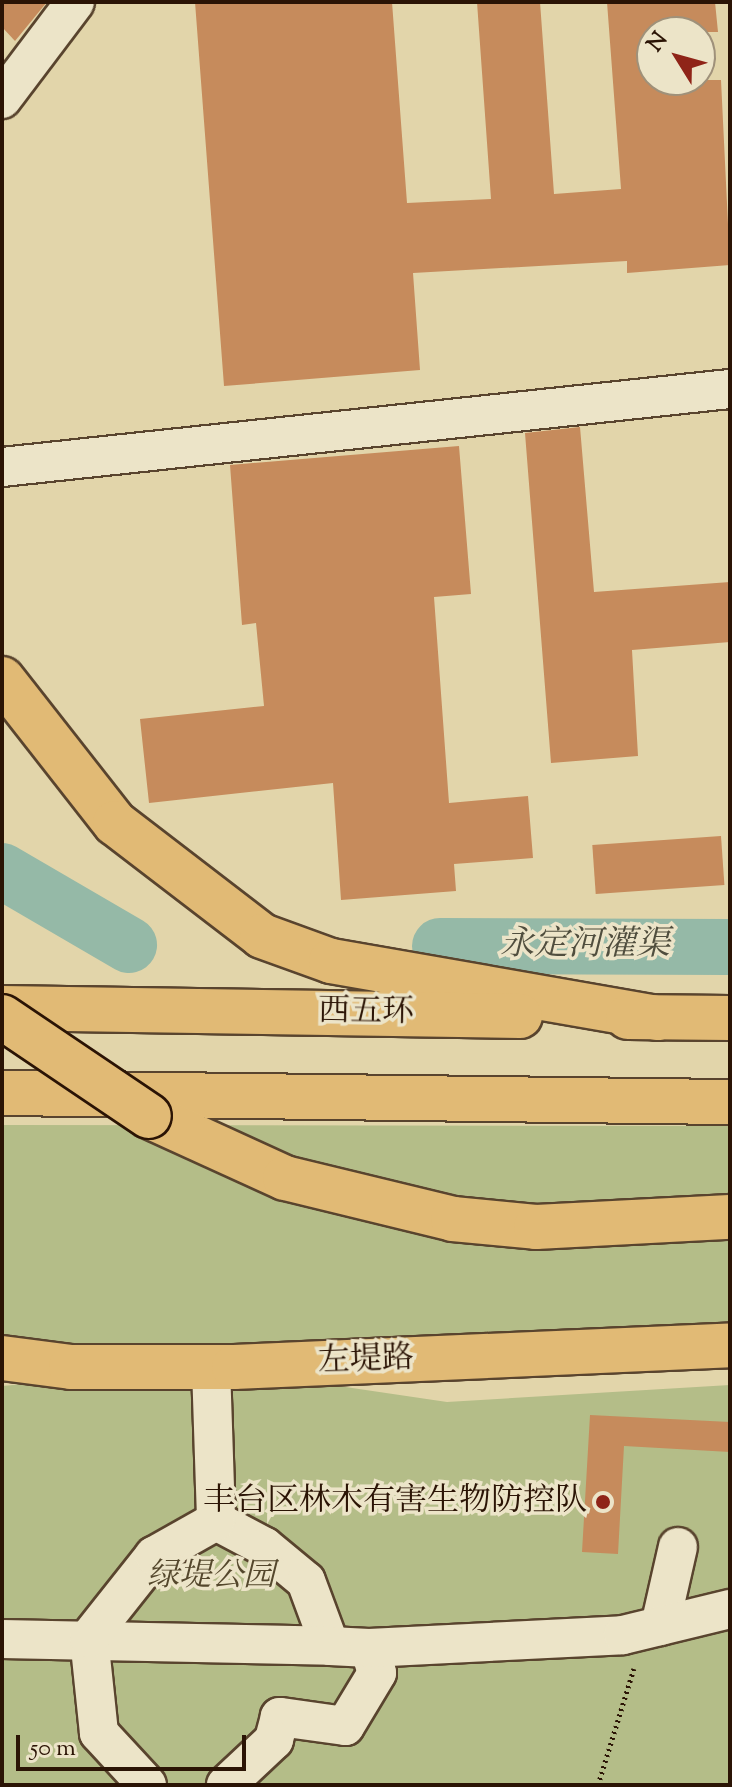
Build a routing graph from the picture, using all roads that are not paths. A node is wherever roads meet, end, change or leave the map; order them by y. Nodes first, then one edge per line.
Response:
1 (75, 2) edge
2 (2, 99) edge
3 (730, 389) edge
4 (2, 467) edge
5 (2, 679) edge
6 (2, 1008) edge
7 (2, 1017) edge
8 (658, 1018) junction
9 (730, 1018) edge
10 (2, 1093) edge
11 (730, 1102) edge
12 (730, 1217) edge
13 (730, 1345) edge
14 (2, 1358) edge
15 (211, 1367) junction
16 (216, 1521) junction
17 (678, 1547) dead end
18 (730, 1609) edge
19 (660, 1626) junction
20 (89, 1638) junction
21 (2, 1639) edge
22 (330, 1646) junction
23 (369, 1648) junction
24 (113, 1771) edge
25 (147, 1785) edge
26 (226, 1785) edge

1 - 2 street
3 - 4 street
5 - 8 main road
6 - 8 main road, 西五环
7 - 12 main road, bridge
8 - 9 main road, 西五环
10 - 11 main road
13 - 15 main road, 左堤路
14 - 15 main road, 左堤路
15 - 16 street
16 - 20 street
16 - 22 street
17 - 19 street
18 - 19 street
19 - 23 street
20 - 21 street
20 - 22 street
20 - 24 street
22 - 23 street
23 - 26 street
24 - 25 street

